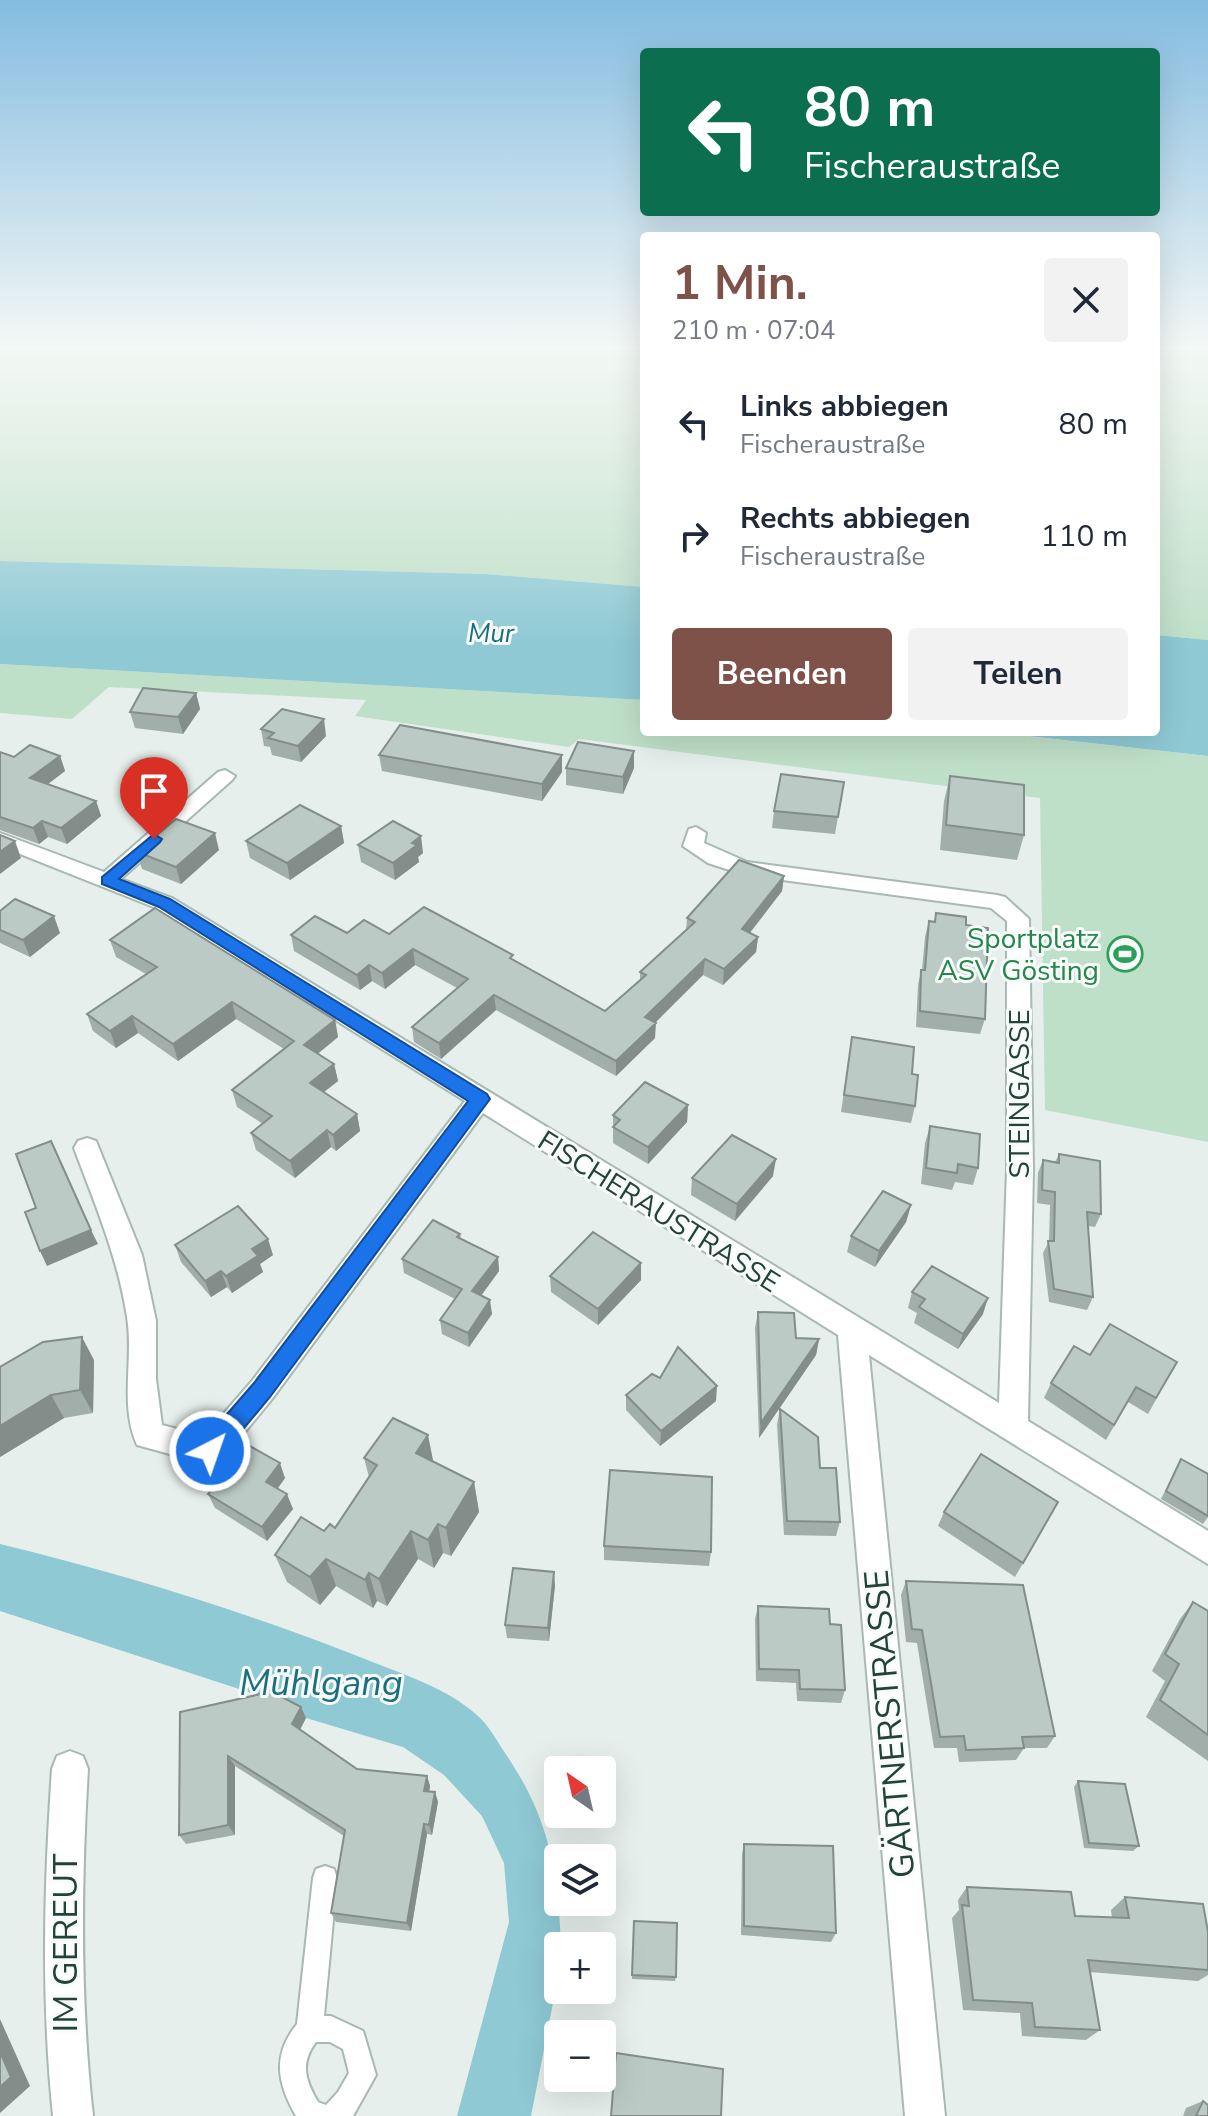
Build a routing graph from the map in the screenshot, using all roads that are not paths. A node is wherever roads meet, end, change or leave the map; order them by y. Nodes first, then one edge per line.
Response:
1 (225, 776) dead end
2 (696, 833) dead end
3 (0, 839) edge
4 (107, 880) junction
5 (480, 1099) junction
6 (87, 1148) dead end
7 (852, 1331) junction
8 (1013, 1428) junction
9 (1208, 1549) edge
10 (70, 1769) dead end
11 (325, 1878) dead end
12 (310, 2029) junction
13 (73, 2116) edge
14 (320, 2116) edge
15 (334, 2116) edge
16 (925, 2116) edge

1 - 4 street
2 - 8 street, STEINGASSE
3 - 4 street, FISCHERAUSTRASSE
4 - 5 street, FISCHERAUSTRASSE
5 - 6 street
5 - 7 street, FISCHERAUSTRASSE
7 - 8 street, FISCHERAUSTRASSE
7 - 16 street, GÄRTNERSTRASSE
8 - 9 street, FISCHERAUSTRASSE
10 - 13 street, IM GEREUT
11 - 12 lane
12 - 14 lane
12 - 15 lane

